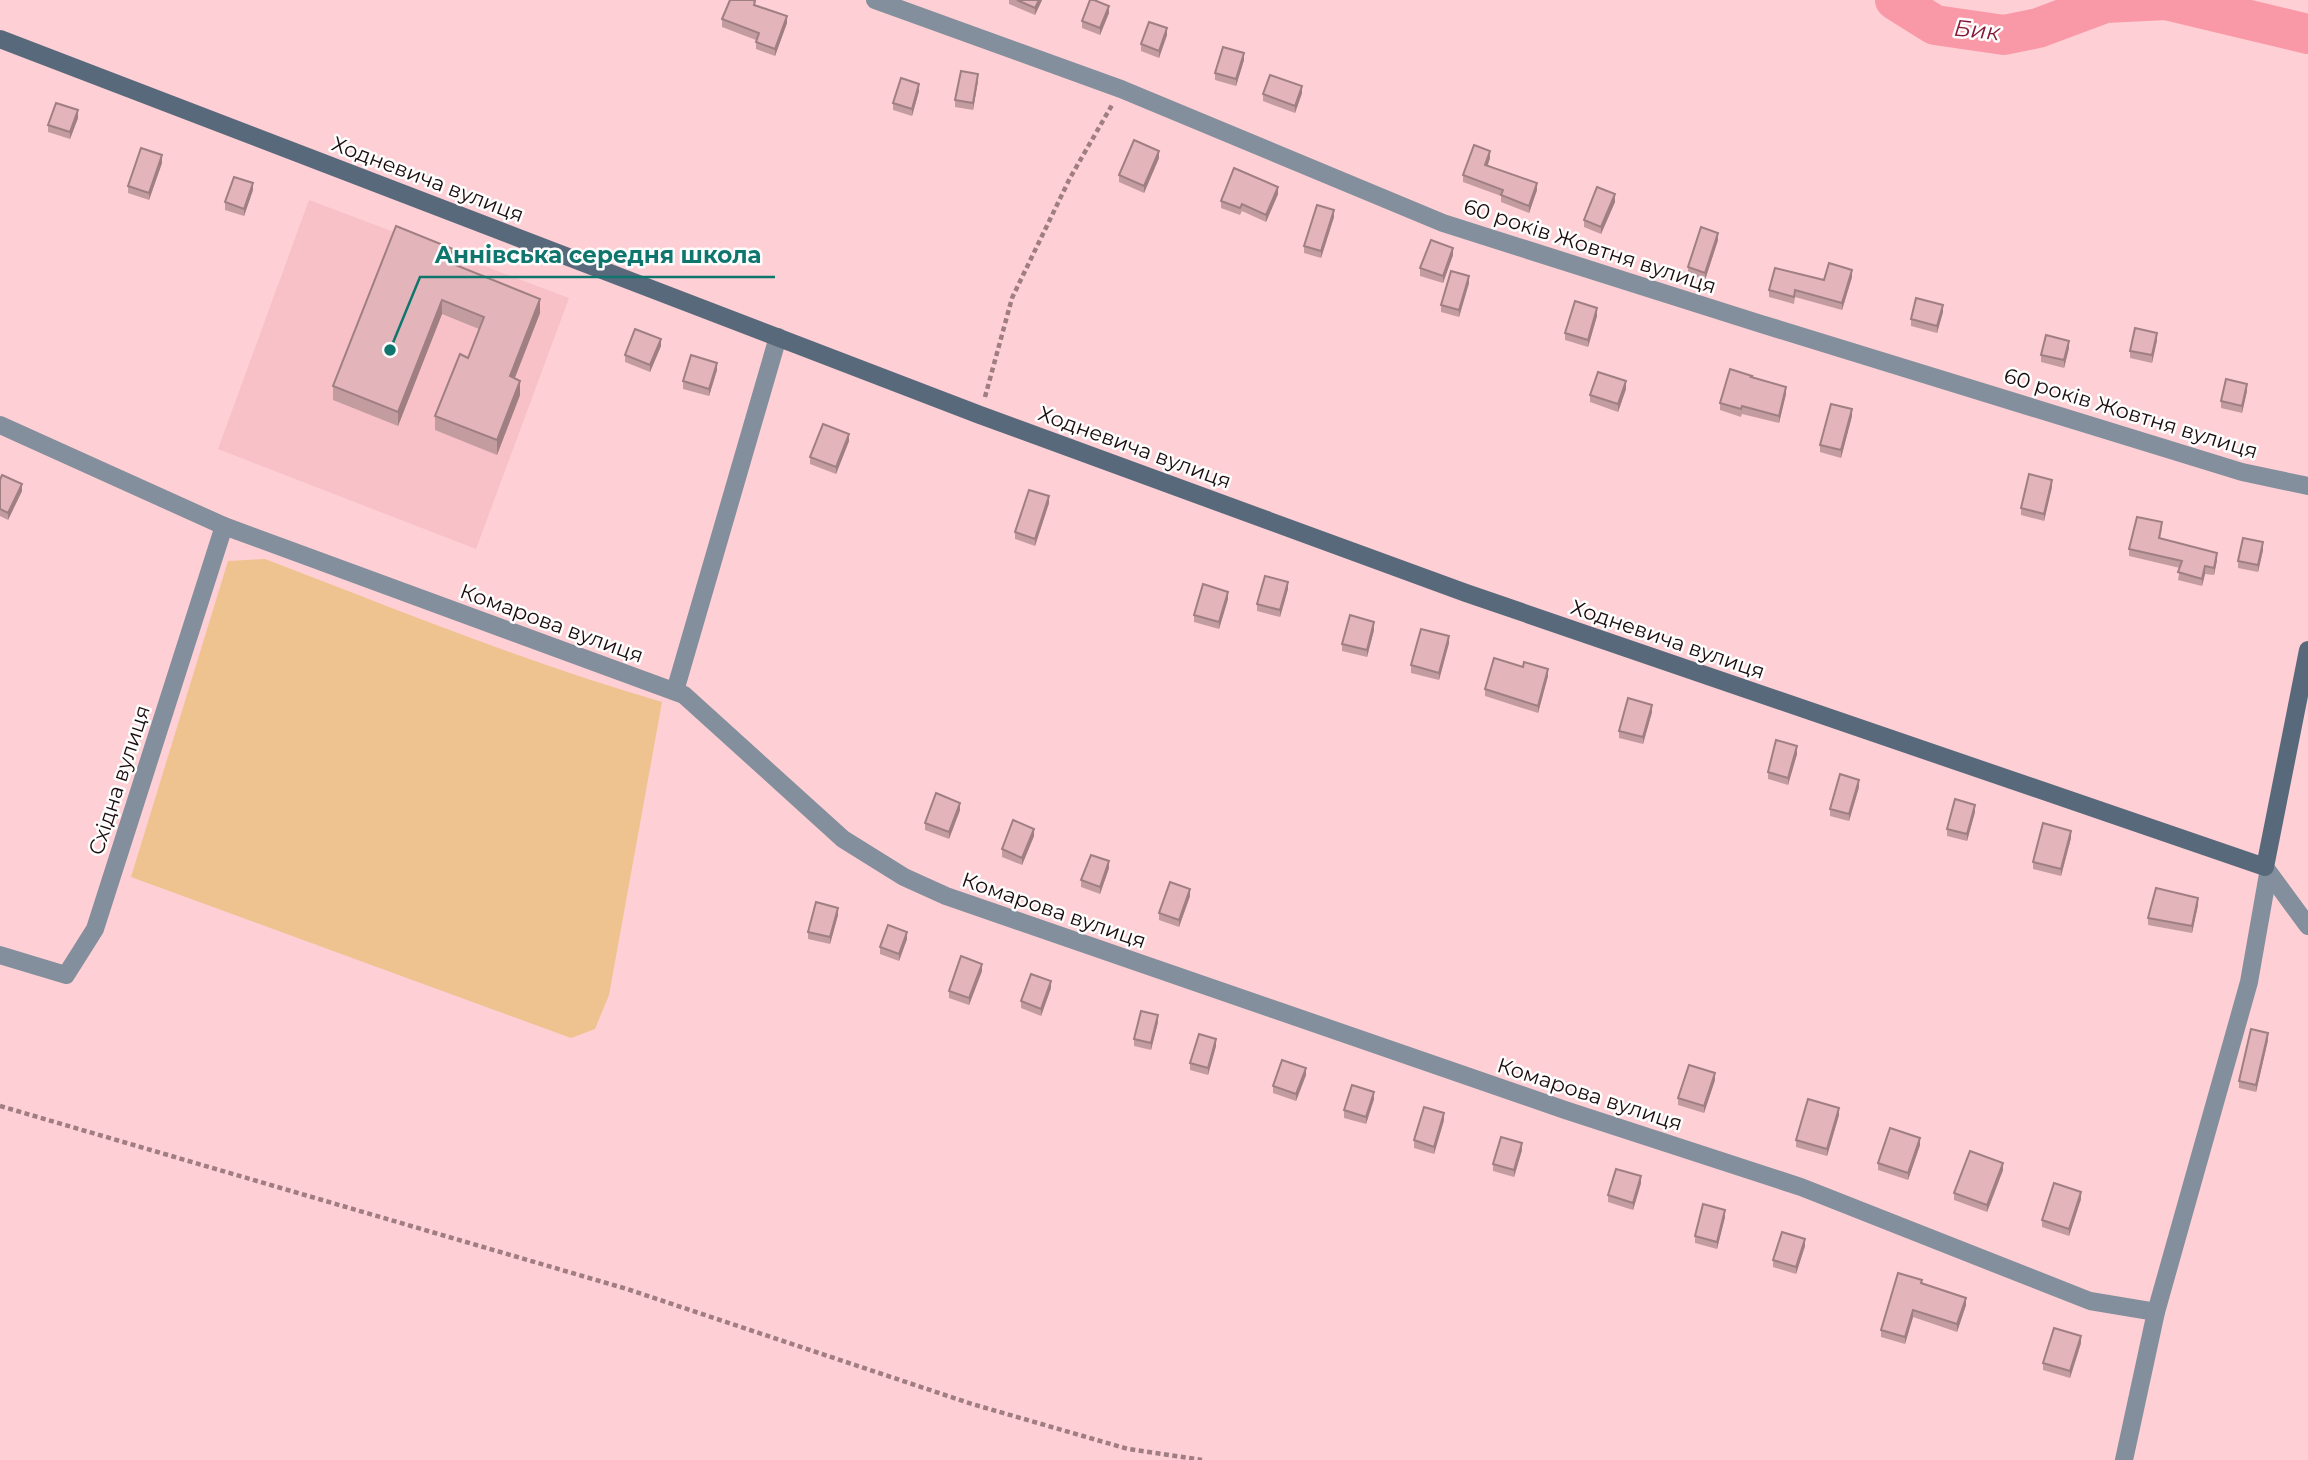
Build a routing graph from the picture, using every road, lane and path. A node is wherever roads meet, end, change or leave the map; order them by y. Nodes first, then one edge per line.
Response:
1 (875, 0) edge
2 (0, 39) edge
3 (1121, 89) junction
4 (778, 337) junction
5 (980, 415) junction
6 (0, 425) edge
7 (2308, 486) edge
8 (224, 526) junction
9 (2308, 650) edge
10 (675, 691) junction
11 (2267, 870) junction
12 (2308, 926) edge
13 (0, 955) edge
14 (0, 1106) edge
15 (2156, 1312) junction
16 (1202, 1460) edge
17 (2124, 1460) edge

1 - 3 street, 60 років Жовтня вулиця
2 - 4 main road, Ходневича вулиця
3 - 5 path
3 - 7 street, 60 років Жовтня вулиця
4 - 5 main road, Ходневича вулиця
4 - 10 street
5 - 11 main road, Ходневича вулиця
6 - 8 street, Комарова вулиця
8 - 10 street, Комарова вулиця
8 - 13 street, Східна вулиця
9 - 11 main road
10 - 15 street, Комарова вулиця
11 - 12 street
11 - 15 street
14 - 16 path
15 - 17 street

